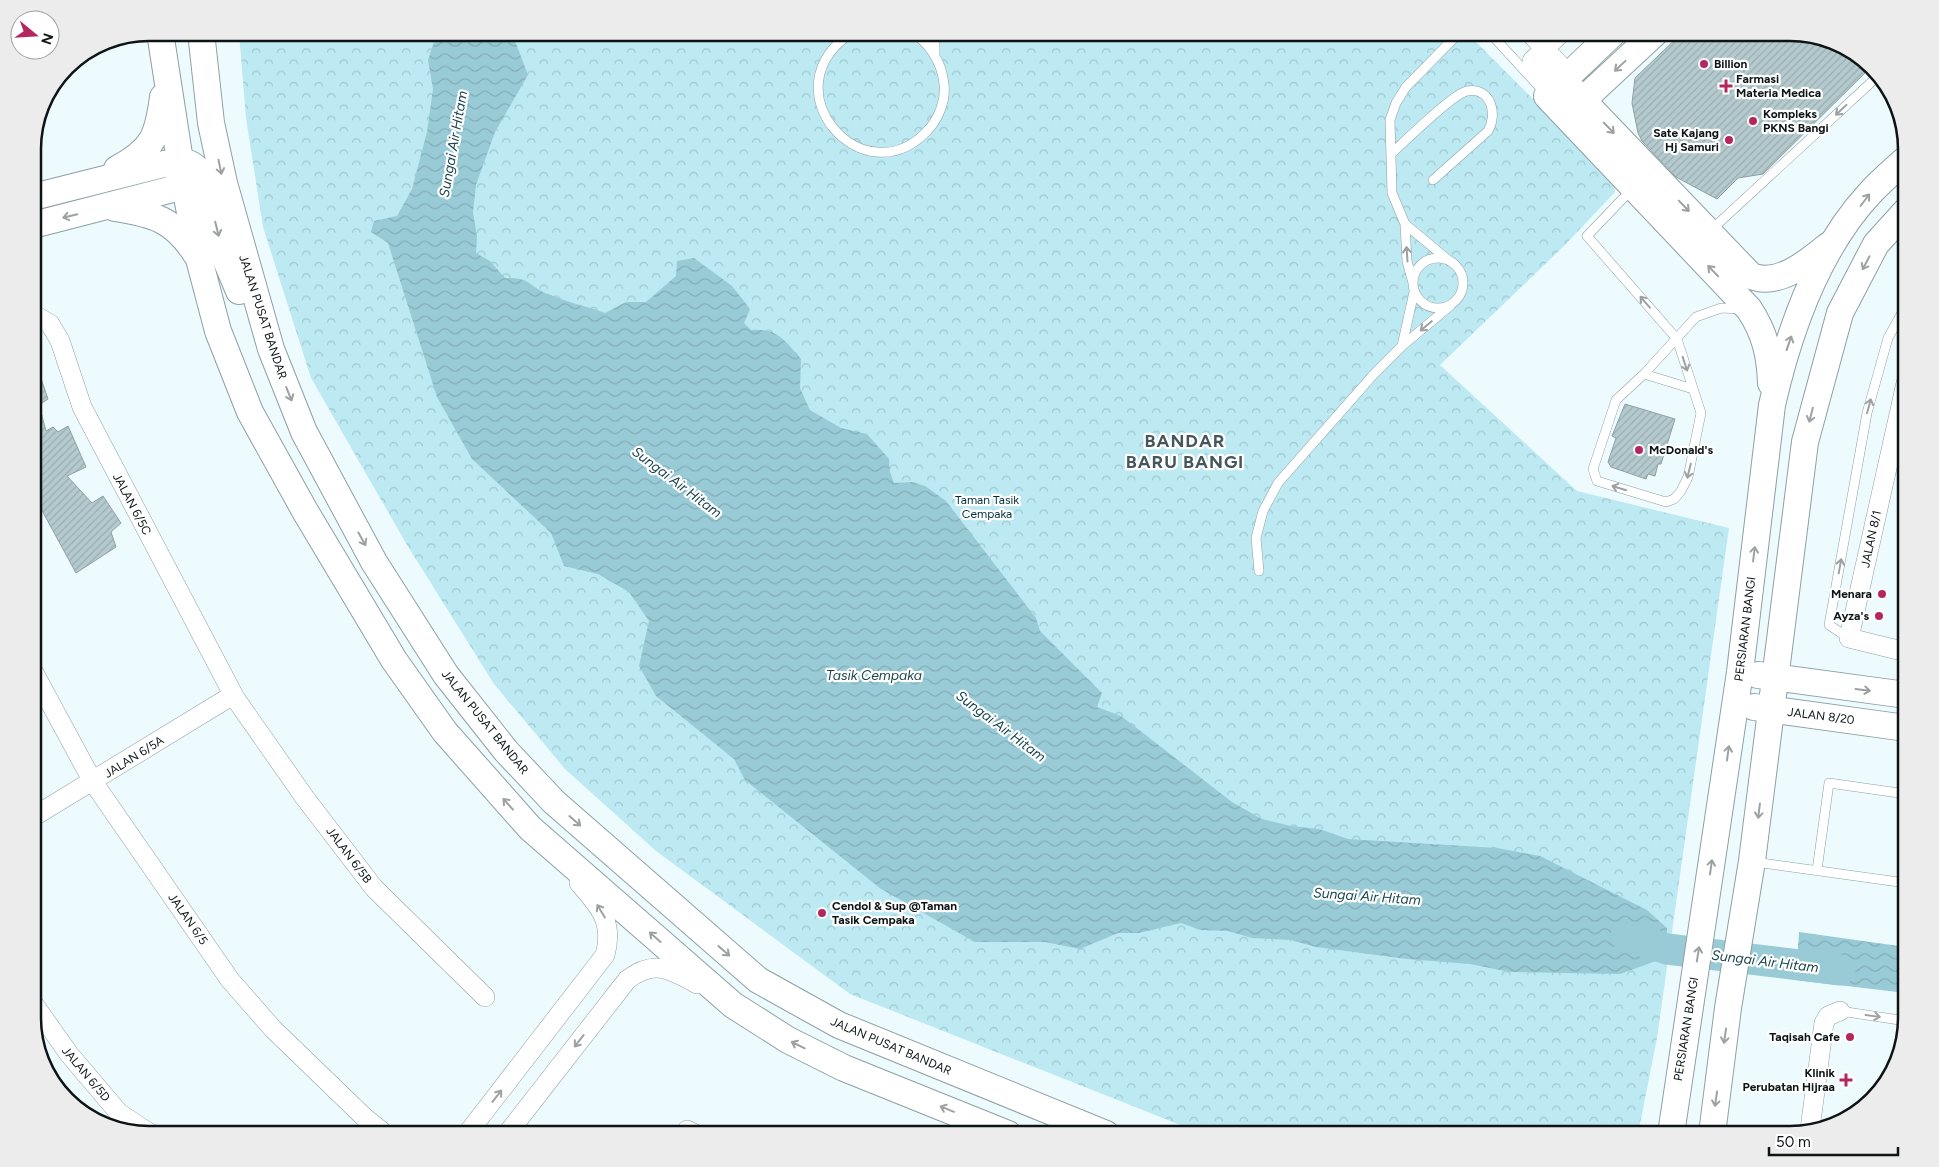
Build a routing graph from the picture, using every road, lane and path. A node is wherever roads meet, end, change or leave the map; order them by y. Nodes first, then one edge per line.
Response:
1 (161, 41) edge
2 (185, 41) edge
3 (201, 41) edge
4 (840, 41) edge
5 (921, 41) edge
6 (935, 41) edge
7 (1451, 41) edge
8 (1501, 41) edge
9 (1536, 41) edge
10 (1552, 41) edge
11 (1604, 41) edge
12 (1646, 41) edge
13 (1544, 49) junction
14 (935, 57) junction
15 (165, 70) junction
16 (1873, 81) edge
17 (1559, 84) junction
18 (1574, 108) junction
19 (1392, 153) junction
20 (1898, 167) edge
21 (187, 172) junction
22 (1433, 180) dead end
23 (1641, 180) junction
24 (88, 184) junction
25 (41, 195) edge
26 (108, 206) junction
27 (1898, 220) edge
28 (41, 223) edge
29 (1405, 224) junction
30 (1709, 232) junction
31 (1834, 241) junction
32 (199, 259) junction
33 (1448, 259) junction
34 (1413, 287) junction
35 (1745, 293) junction
36 (1450, 306) junction
37 (41, 318) edge
38 (1898, 320) edge
39 (1677, 339) junction
40 (1402, 346) junction
41 (271, 349) junction
42 (1644, 374) junction
43 (1693, 389) junction
44 (1772, 406) junction
45 (1898, 419) edge
46 (1259, 571) dead end
47 (1783, 615) junction
48 (1849, 638) junction
49 (1898, 650) edge
50 (1740, 672) junction
51 (1776, 678) junction
52 (1825, 685) junction
53 (41, 686) edge
54 (1898, 694) edge
55 (233, 695) junction
56 (1735, 705) junction
57 (1771, 710) junction
58 (1817, 715) junction
59 (1898, 727) edge
60 (1765, 762) junction
61 (93, 782) junction
62 (1898, 793) edge
63 (41, 812) edge
64 (530, 828) junction
65 (1752, 861) junction
66 (1817, 870) junction
67 (1898, 882) edge
68 (485, 997) dead end
69 (733, 1005) junction
70 (1840, 1011) joint
71 (41, 1014) edge
72 (1898, 1020) edge
73 (1811, 1123) edge
74 (137, 1125) edge
75 (375, 1126) edge
76 (473, 1126) edge
77 (513, 1126) edge
78 (988, 1126) edge
79 (1086, 1126) edge
80 (1672, 1126) edge
81 (1713, 1126) edge

1 - 15 main road
2 - 21 main road
3 -> 41 main road, JALAN PUSAT BANDAR
4 - 14 lane
5 - 14 lane
6 - 14 lane
7 - 19 lane
8 - 17 lane
9 - 13 street
10 - 13 street
11 - 17 main road
12 -> 18 main road
13 - 17 street
15 - 21 main road
15 - 24 main road
16 -> 30 lane
17 - 18 main road
18 - 23 main road
19 - 22 lane
19 - 29 lane
31 -> 20 main road, PERSIARAN BANGI
21 - 24 main road
21 - 26 main road
21 - 32 main road
21 -> 41 main road
23 -> 30 main road
35 -> 23 main road
39 -> 23 lane
24 - 25 main road
26 -> 28 main road
26 - 32 main road
27 -> 47 main road
29 - 33 lane
34 -> 29 lane
30 - 35 main road
31 - 35 main road
44 -> 31 main road, PERSIARAN BANGI
64 -> 32 main road
33 - 34 lane
33 - 36 lane
34 - 36 lane
34 - 40 lane
35 - 39 lane
35 - 44 main road
36 -> 40 lane
37 - 55 street, JALAN 6/5C
48 -> 38 lane
39 - 42 lane
39 -> 43 lane
40 - 46 lane
41 -> 79 main road, JALAN PUSAT BANDAR
42 - 43 lane
43 -> 42 lane
50 -> 44 main road, PERSIARAN BANGI
45 - 48 street, JALAN 8/1
47 - 51 main road
47 - 52 main road
48 - 49 street
50 - 51 main road
50 - 56 main road, PERSIARAN BANGI
51 - 52 main road
51 - 57 main road
52 -> 54 main road
53 - 61 street, JALAN 6/5
55 - 61 street, JALAN 6/5A
55 - 68 street, JALAN 6/5B
56 - 57 main road, JALAN 8/20
80 -> 56 main road, PERSIARAN BANGI
57 - 58 main road, JALAN 8/20
57 - 60 main road
58 - 59 main road, JALAN 8/20
58 - 60 main road
60 -> 65 main road
61 - 63 street, JALAN 6/5A
61 - 75 street, JALAN 6/5
62 - 66 lane
69 -> 64 main road
76 -> 64 street
65 - 66 lane
65 -> 81 main road
66 - 67 lane
69 -> 77 street
78 -> 69 main road
70 -> 72 lane
70 - 73 street
71 - 74 street, JALAN 6/5D

